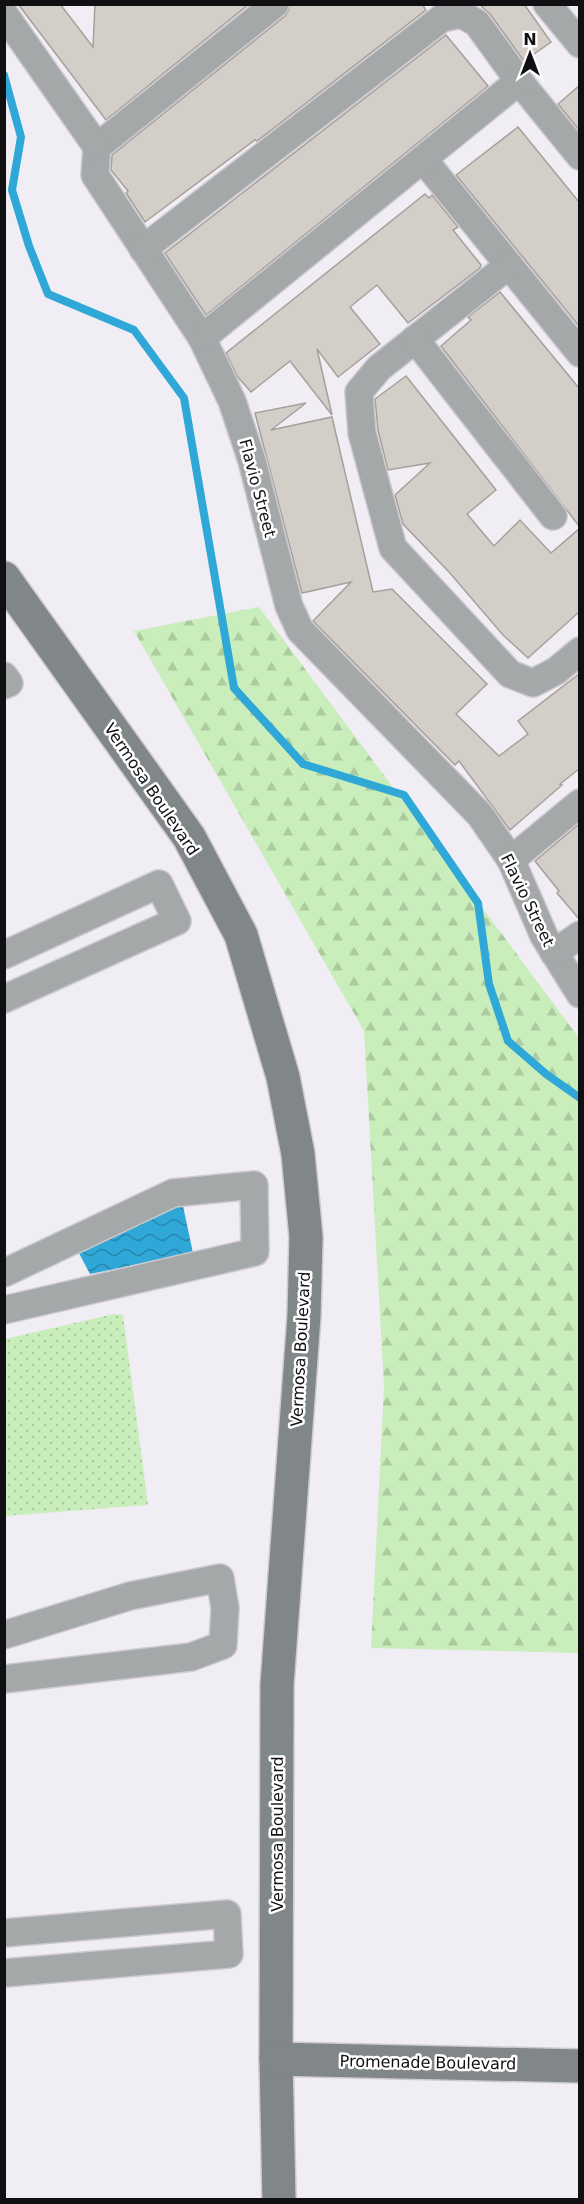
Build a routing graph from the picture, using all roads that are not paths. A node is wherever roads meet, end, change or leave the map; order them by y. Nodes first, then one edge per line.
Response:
1 (275, 4) edge
2 (547, 4) edge
3 (4, 14) edge
4 (579, 44) edge
5 (519, 81) junction
6 (97, 147) junction
7 (579, 156) edge
8 (423, 159) junction
9 (143, 249) junction
10 (508, 265) junction
11 (202, 338) junction
12 (415, 339) junction
13 (579, 353) edge
14 (553, 516) dead end
15 (4, 578) edge
16 (579, 651) edge
17 (4, 676) edge
18 (4, 685) edge
19 (579, 803) edge
20 (511, 860) junction
21 (579, 934) edge
22 (554, 953) junction
23 (4, 955) edge
24 (579, 994) edge
25 (4, 999) edge
26 (4, 1273) edge
27 (4, 1310) edge
28 (4, 1635) edge
29 (4, 1679) edge
30 (4, 1933) edge
31 (4, 1973) edge
32 (276, 2059) junction
33 (579, 2066) edge
34 (279, 2199) edge

1 - 6 street
2 - 4 street
3 - 6 street
5 - 7 street
5 - 8 street
5 - 9 street
6 - 9 street, Flavio Street
8 - 10 street
8 - 11 street
9 - 11 street, Flavio Street
10 - 12 street
10 - 13 street
11 - 20 street, Flavio Street
12 - 14 street
12 - 16 street
15 - 32 main road, Vermosa Boulevard
17 - 18 street
19 - 20 street
20 - 22 street, Flavio Street
21 - 22 street
22 - 24 street, Flavio Street
23 - 25 street
26 - 27 street
28 - 29 street
30 - 31 street
32 - 33 main road, Promenade Boulevard
32 - 34 main road, Vermosa Boulevard

